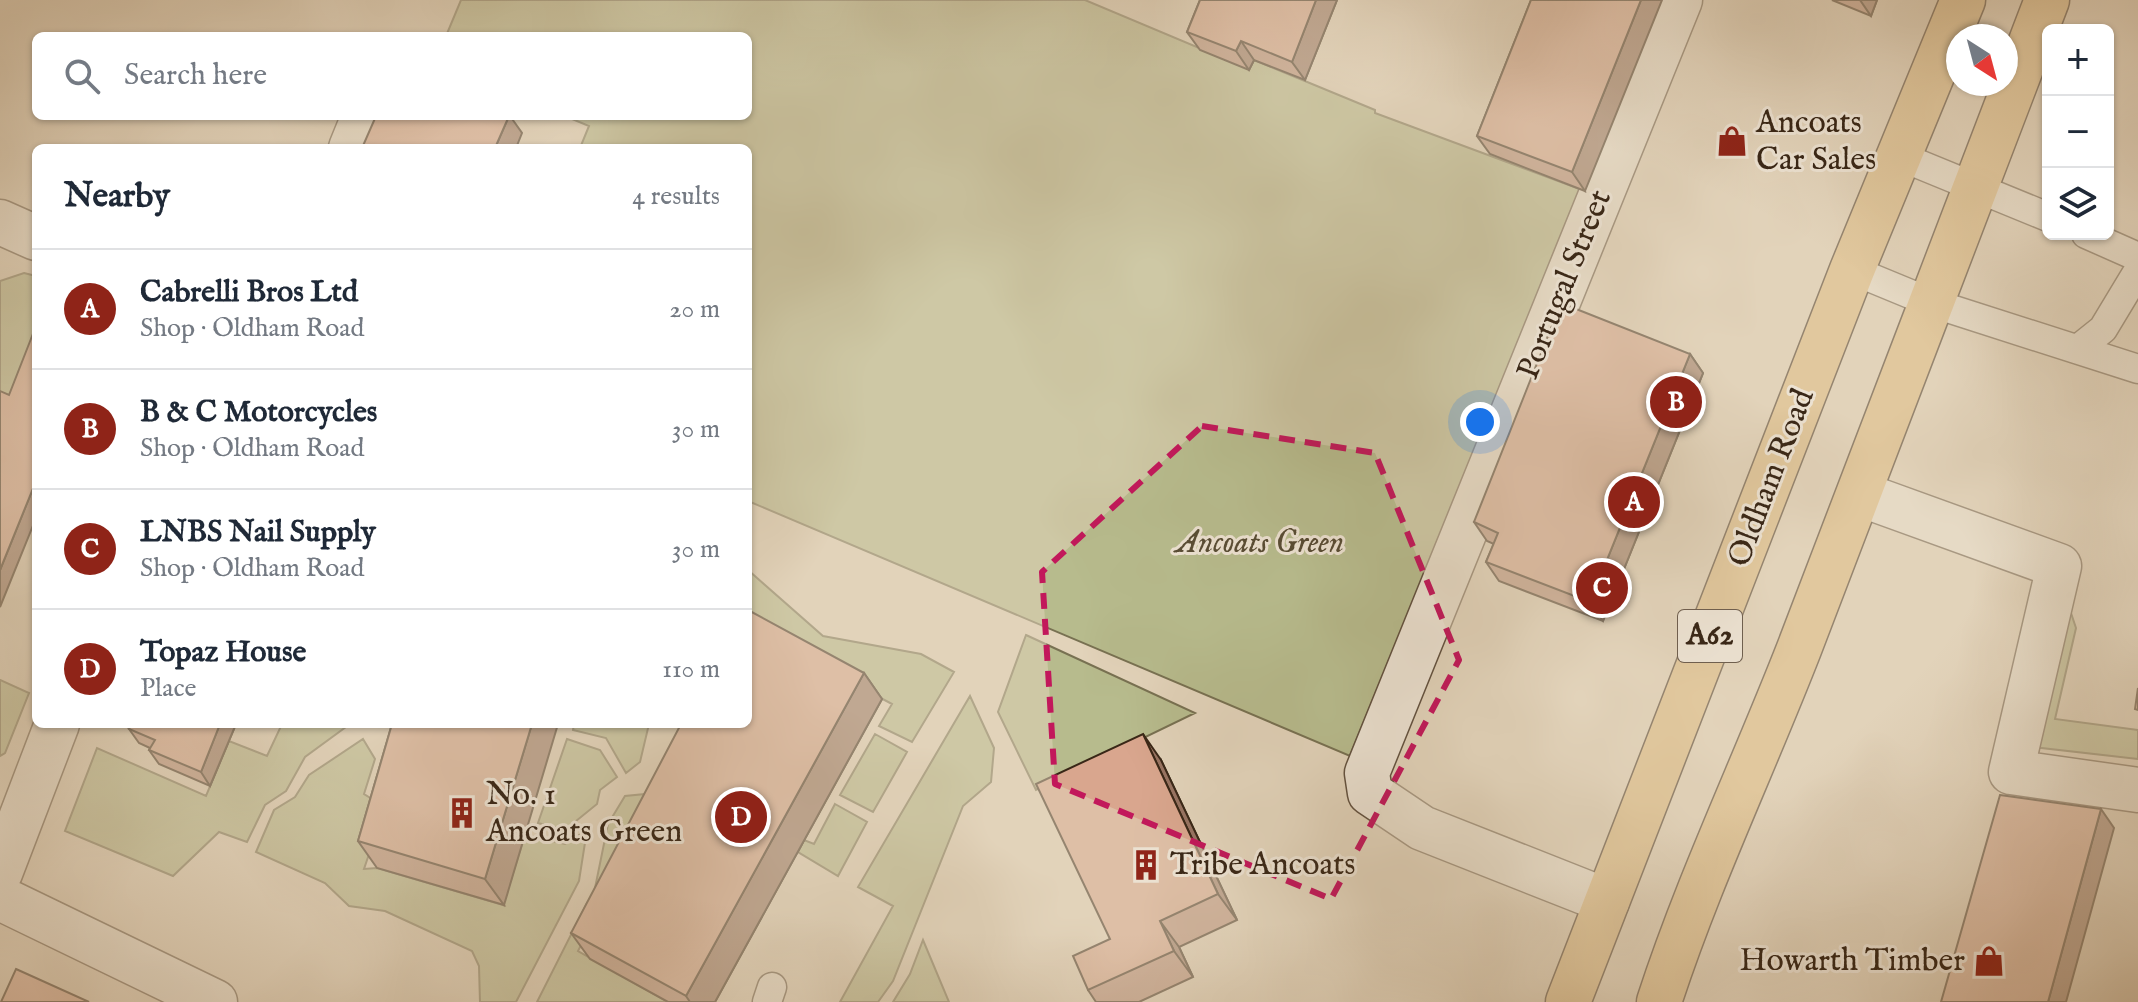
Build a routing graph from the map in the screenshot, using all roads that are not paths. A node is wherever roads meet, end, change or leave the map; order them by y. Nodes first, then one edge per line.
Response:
1 (1680, 0) edge
2 (1963, 0) edge
3 (2047, 0) edge
4 (362, 120) edge
5 (353, 144) edge
6 (1899, 156) junction
7 (1975, 185) junction
8 (2042, 214) edge
9 (0, 222) edge
10 (32, 236) edge
11 (2100, 240) edge
12 (2138, 257) edge
13 (1852, 270) junction
14 (2138, 271) edge
15 (1932, 303) junction
16 (2078, 349) junction
17 (2138, 369) edge
18 (1860, 494) junction
19 (55, 728) edge
20 (2138, 790) edge
21 (0, 873) edge
22 (0, 898) edge
23 (1607, 901) junction
24 (215, 1002) edge
25 (1568, 1002) edge
26 (1659, 1002) edge

1 - 23 street, Portugal Street
2 - 6 highway, Oldham Road / A62
3 - 7 highway
4 - 5 street
6 - 7 lane
6 - 13 highway, Oldham Road / A62
7 - 8 lane
7 - 15 highway
9 - 10 street
11 - 12 lane
13 - 15 lane
13 - 23 highway, Oldham Road / A62
14 - 16 lane
15 - 16 lane
15 - 18 highway
16 - 17 lane
18 - 20 street
18 - 26 highway
19 - 21 street
22 - 24 street
23 - 25 highway, Oldham Road / A62

